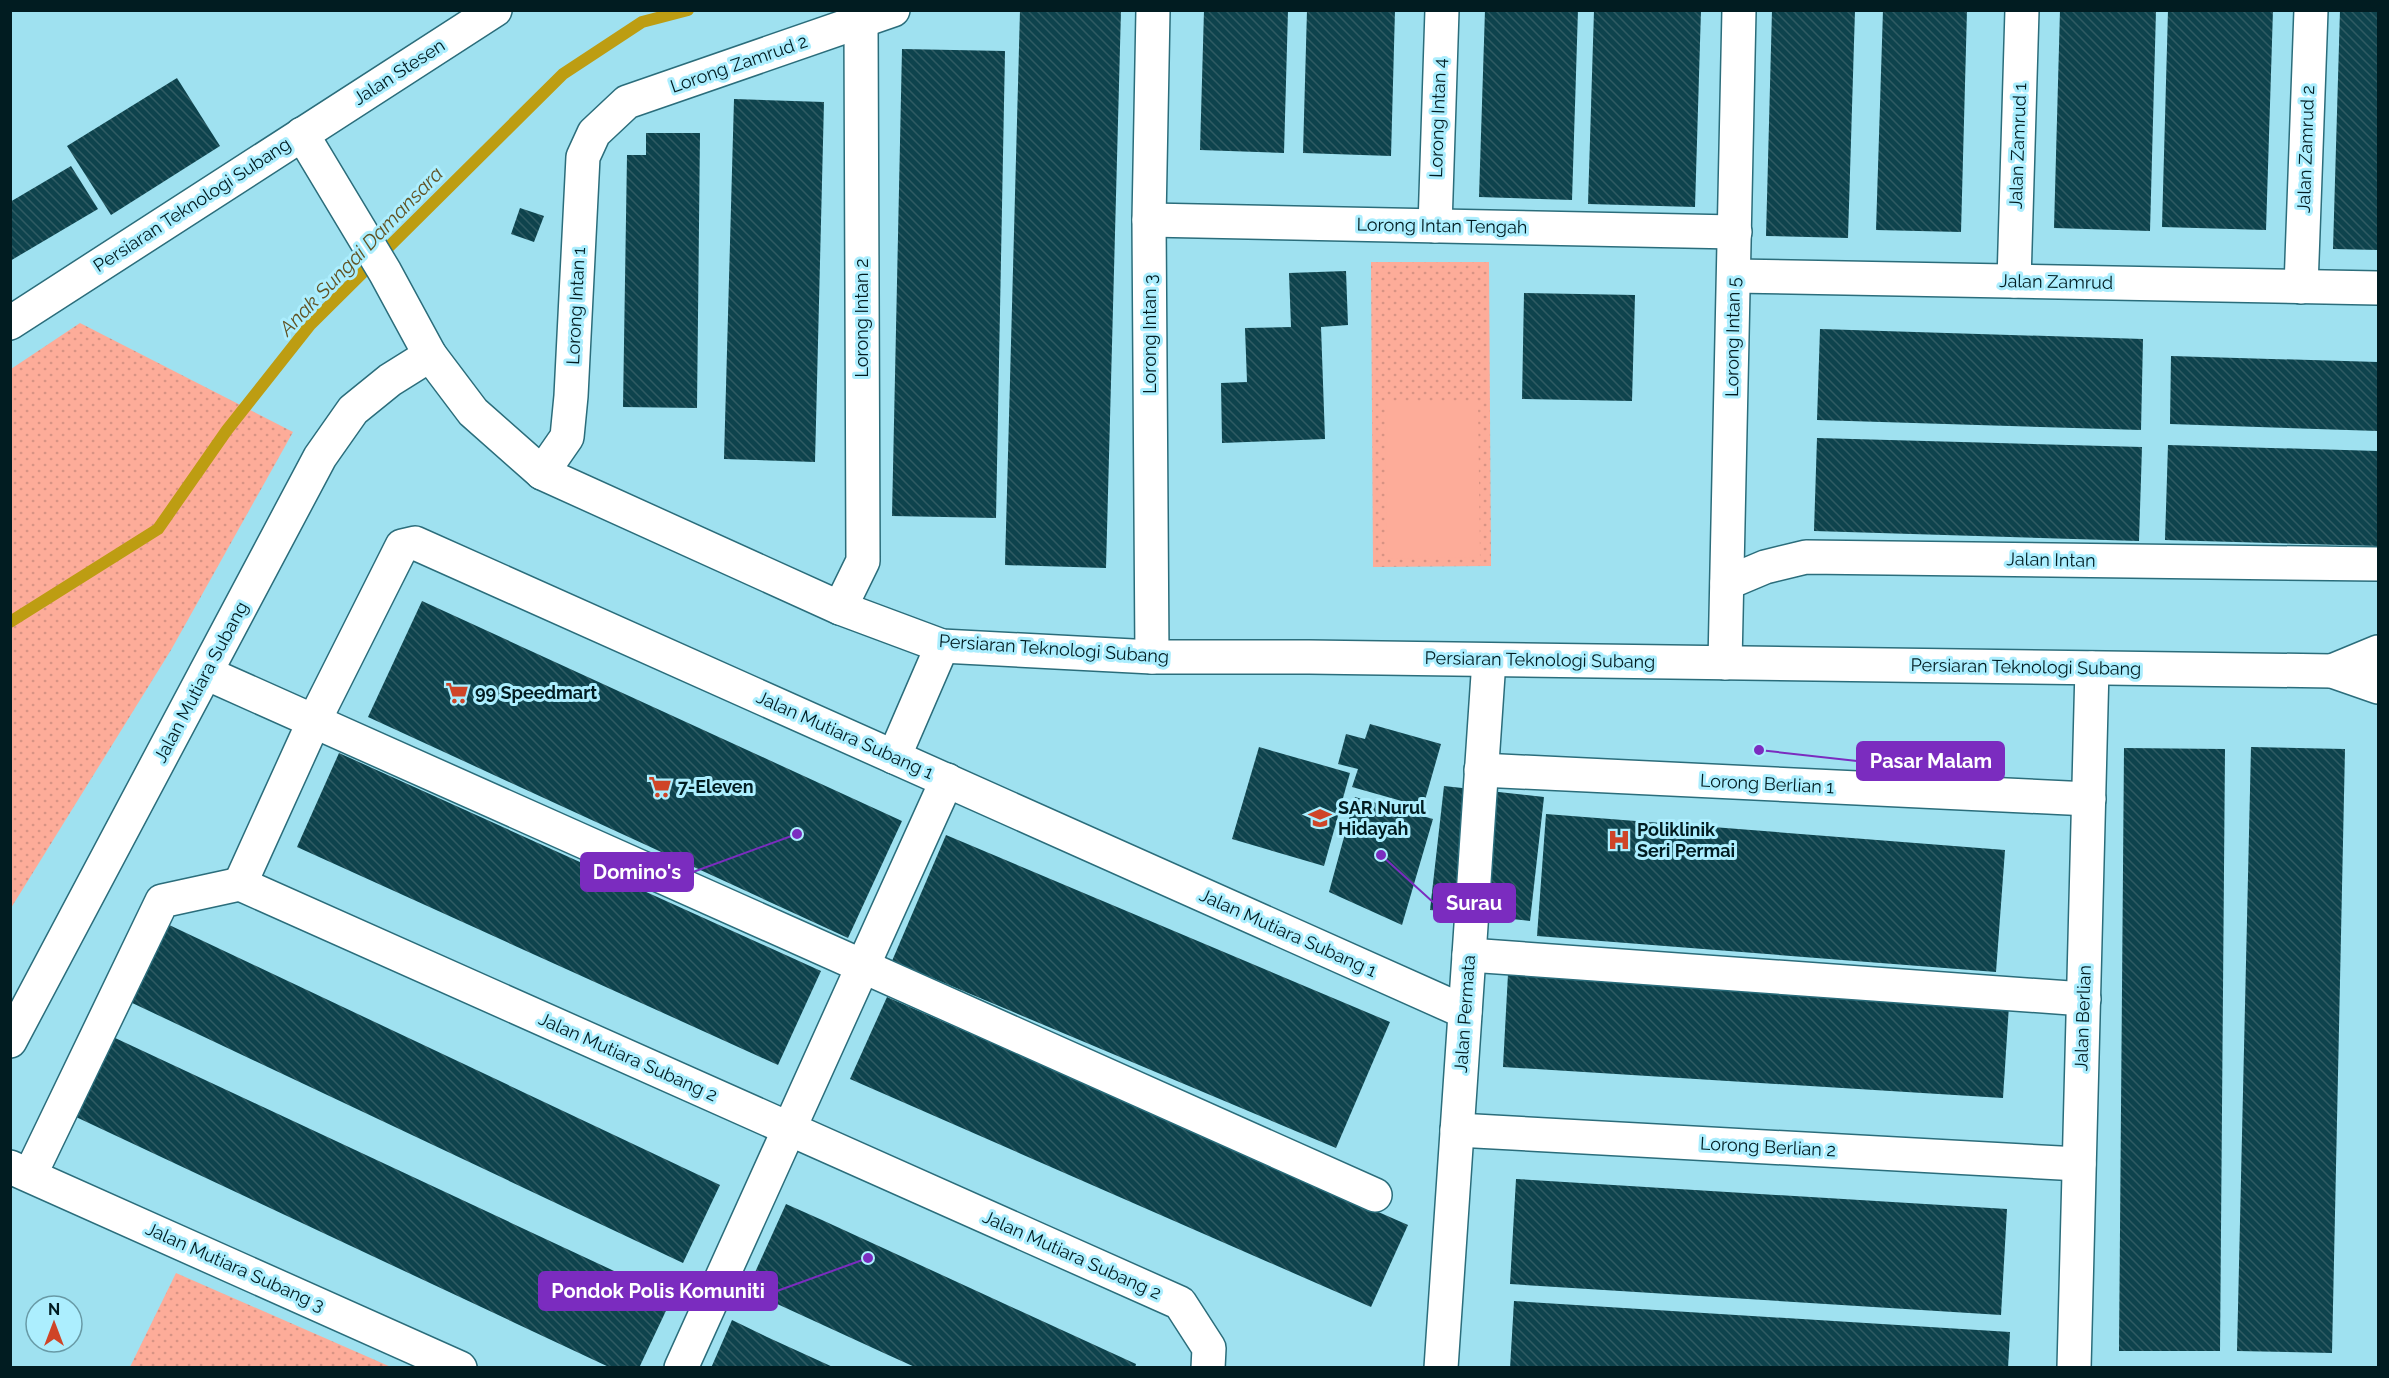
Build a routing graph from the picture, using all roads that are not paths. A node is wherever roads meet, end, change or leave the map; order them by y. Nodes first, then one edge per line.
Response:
1 (495, 10) edge
2 (893, 10) edge
3 (1153, 10) edge
4 (1442, 10) edge
5 (1739, 10) edge
6 (2022, 10) edge
7 (2311, 10) edge
8 (861, 23) junction
9 (594, 133) joint
10 (303, 134) junction
11 (1149, 220) junction
12 (1435, 226) junction
13 (1735, 232) junction
14 (1734, 276) junction
15 (2014, 281) junction
16 (2301, 287) junction
17 (2379, 288) edge
18 (10, 323) edge
19 (430, 356) junction
20 (542, 474) junction
21 (2379, 564) edge
22 (1727, 583) junction
23 (840, 608) junction
24 (942, 646) junction
25 (2379, 652) edge
26 (1152, 657) junction
27 (1489, 660) junction
28 (1725, 663) junction
29 (2092, 668) junction
30 (2332, 671) junction
31 (206, 673) junction
32 (2379, 687) edge
33 (314, 721) junction
34 (894, 757) junction
35 (1481, 770) junction
36 (947, 780) junction
37 (2089, 799) junction
38 (240, 884) junction
39 (1469, 955) junction
40 (863, 966) junction
41 (2084, 999) junction
42 (1465, 1012) junction
43 (10, 1041) edge
44 (789, 1129) junction
45 (1457, 1130) junction
46 (2079, 1164) junction
47 (20, 1171) edge
48 (1375, 1195) dead end
49 (460, 1368) edge
50 (681, 1368) edge
51 (1208, 1368) edge
52 (1441, 1368) edge
53 (2074, 1368) edge

1 - 10 street, Jalan Stesen
2 - 8 street, Lorong Zamrud 2
3 - 11 street, Lorong Intan 3
4 - 12 street, Lorong Intan 4
5 - 13 street, Lorong Intan 5
6 - 15 street, Jalan Zamrud 1
7 - 16 street, Jalan Zamrud 2
8 - 9 street, Lorong Zamrud 2
8 - 23 street, Lorong Intan 2
9 - 20 street, Lorong Intan 1
10 - 18 street, Persiaran Teknologi Subang
10 - 19 street, Persiaran Teknologi Subang
11 - 12 street, Lorong Intan Tengah
11 - 26 street, Lorong Intan 3
12 - 13 street, Lorong Intan Tengah
13 - 14 street, Lorong Intan 5
14 - 15 street, Jalan Zamrud
14 - 22 street, Lorong Intan 5
15 - 16 street, Jalan Zamrud
16 - 17 street, Jalan Zamrud
19 - 20 street, Persiaran Teknologi Subang
19 - 31 street, Jalan Mutiara Subang
20 - 23 street, Persiaran Teknologi Subang
21 - 22 street, Jalan Intan
22 - 28 street, Lorong Intan 5
23 - 24 street, Persiaran Teknologi Subang
24 - 26 street, Persiaran Teknologi Subang
24 - 34 street
25 - 30 street, Persiaran Teknologi Subang
26 - 27 street, Persiaran Teknologi Subang
27 - 28 street, Persiaran Teknologi Subang
27 - 35 street, Jalan Permata
28 - 29 street, Persiaran Teknologi Subang
29 - 30 street, Persiaran Teknologi Subang
29 - 37 street, Jalan Berlian
30 - 32 street, Persiaran Teknologi Subang
31 - 33 street
31 - 43 street, Jalan Mutiara Subang
33 - 34 street, Jalan Mutiara Subang 1
33 - 38 street
33 - 40 street
34 - 36 street, Jalan Mutiara Subang 1
35 - 37 street, Lorong Berlian 1
35 - 39 street, Jalan Permata
36 - 40 street
36 - 42 street, Jalan Mutiara Subang 1
37 - 41 street, Jalan Berlian
38 - 44 street, Jalan Mutiara Subang 2
38 - 47 street
39 - 41 street
39 - 42 street, Jalan Permata
40 - 44 street
40 - 48 street
41 - 46 street, Jalan Berlian
42 - 45 street, Jalan Permata
44 - 50 street
44 - 51 street, Jalan Mutiara Subang 2
45 - 46 street, Lorong Berlian 2
45 - 52 street, Jalan Permata
46 - 53 street, Jalan Berlian
47 - 49 street, Jalan Mutiara Subang 3

